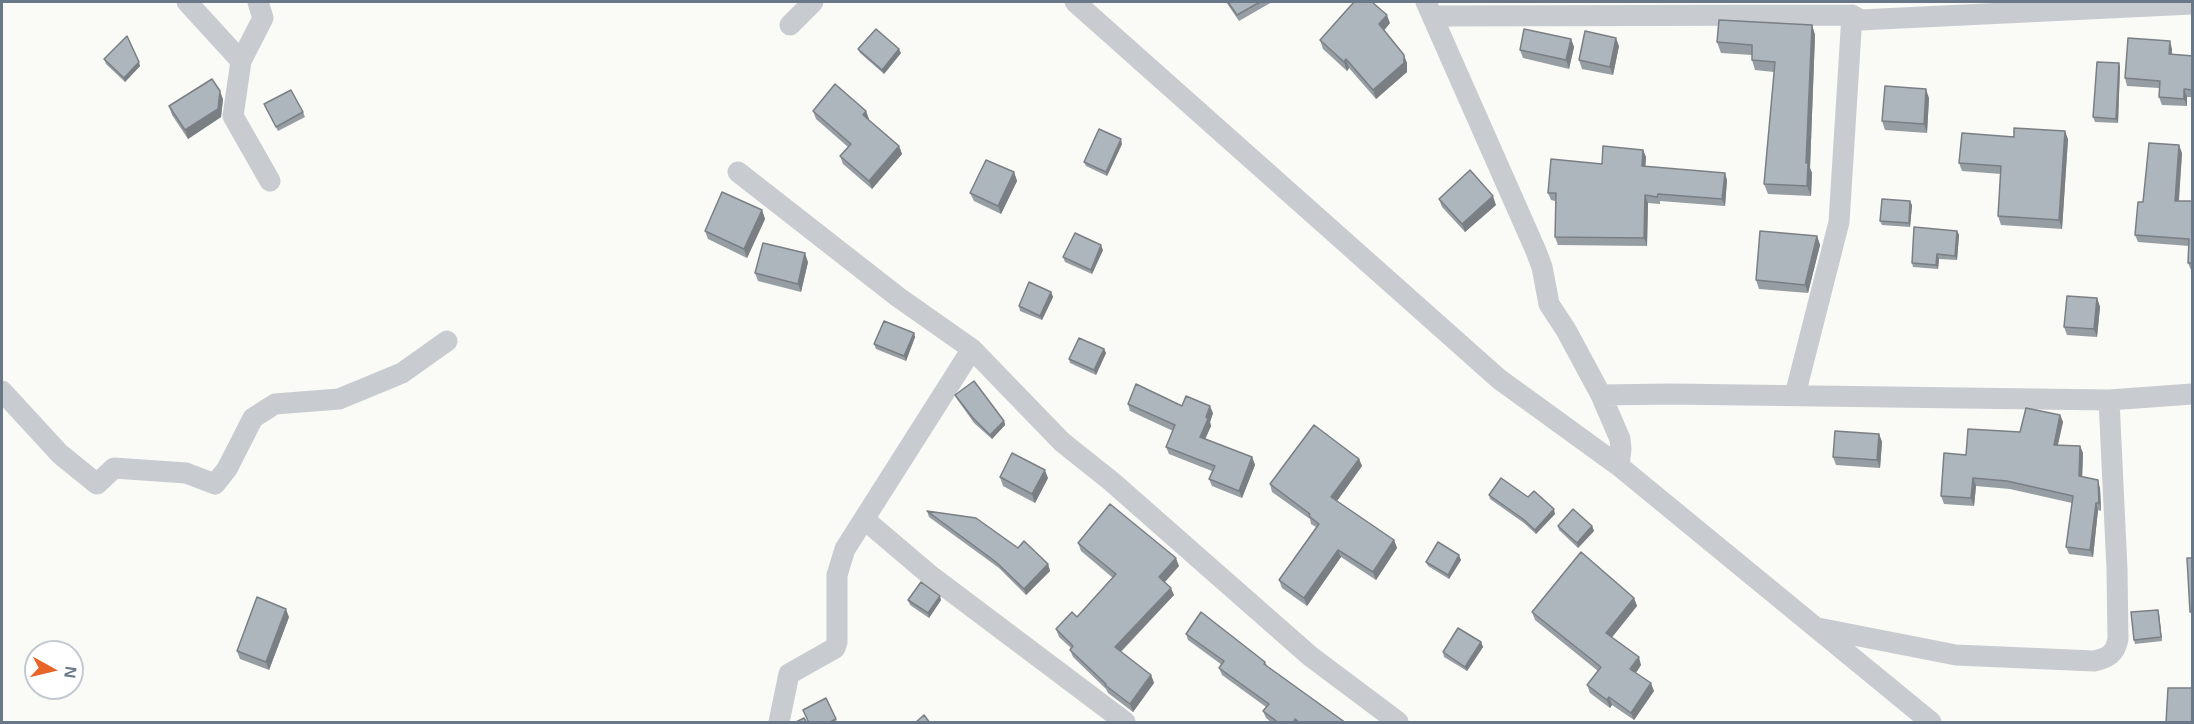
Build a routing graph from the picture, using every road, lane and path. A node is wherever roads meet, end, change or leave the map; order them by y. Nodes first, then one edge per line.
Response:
1 (187, 2) edge
2 (258, 2) edge
3 (813, 2) edge
4 (1076, 2) edge
5 (2193, 4) edge
6 (1430, 9) edge
7 (1852, 15) junction
8 (790, 25) dead end
9 (242, 61) junction
10 (738, 172) dead end
11 (270, 181) dead end
12 (447, 341) dead end
13 (972, 349) junction
14 (2, 391) edge
15 (2193, 394) edge
16 (1601, 395) junction
17 (1795, 396) junction
18 (2109, 400) junction
19 (1619, 466) junction
20 (864, 519) junction
21 (1816, 628) junction
22 (779, 723) edge
23 (1125, 723) edge
24 (1398, 723) edge
25 (1931, 723) edge

1 - 9 street
2 - 9 street
3 - 8 street
4 - 19 street
5 - 7 street
6 - 7 street
6 - 16 street
7 - 17 street
9 - 11 street
10 - 13 street
12 - 14 street
13 - 20 street
13 - 24 street
15 - 18 street
16 - 17 street
16 - 19 street
17 - 18 street
18 - 21 street
19 - 21 street
20 - 22 street
20 - 23 street
21 - 25 street

